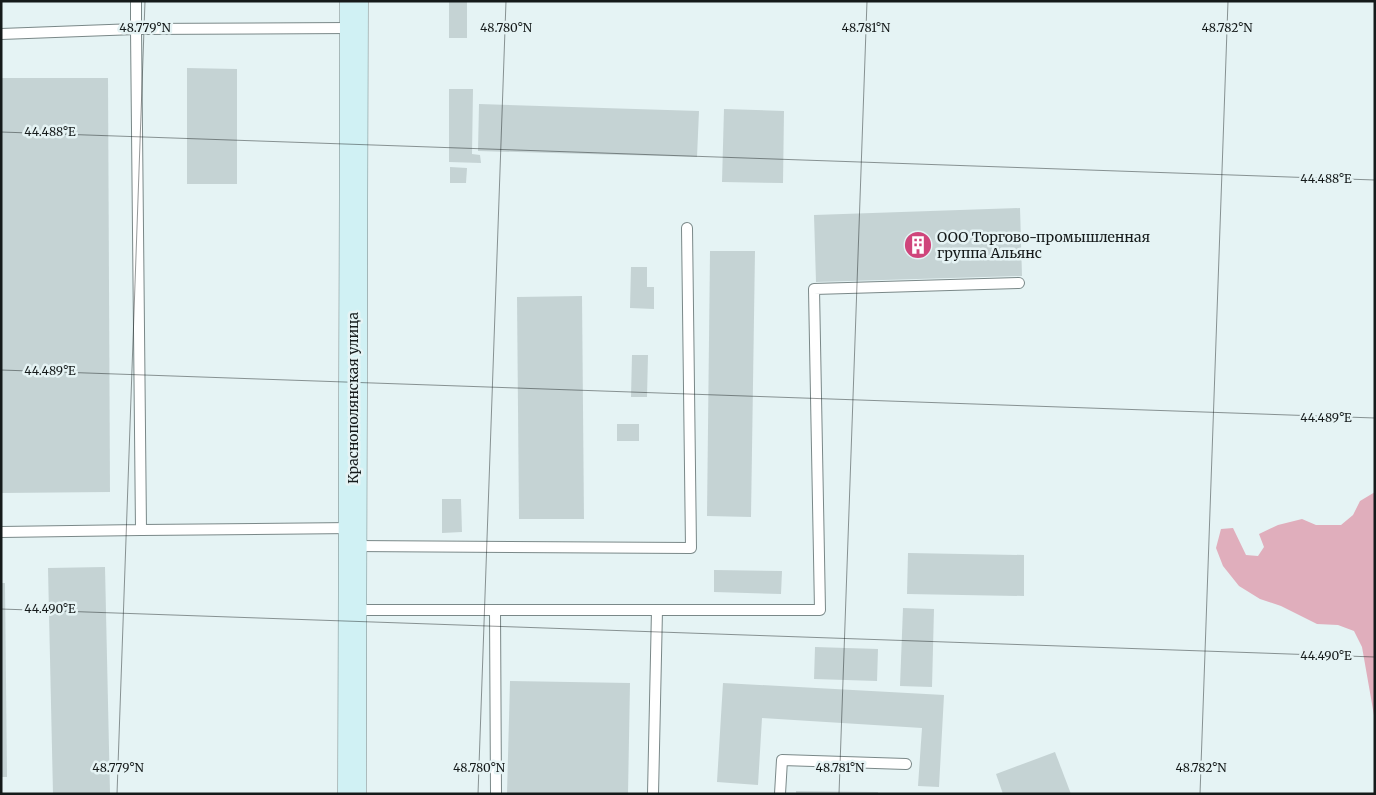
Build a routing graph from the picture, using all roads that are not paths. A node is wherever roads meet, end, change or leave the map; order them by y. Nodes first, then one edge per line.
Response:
1 (136, 1) edge
2 (354, 14) edge
3 (136, 29) junction
4 (1, 34) edge
5 (687, 228) dead end
6 (1019, 283) dead end
7 (141, 530) junction
8 (1, 532) edge
9 (352, 537) junction
10 (352, 610) junction
11 (495, 610) junction
12 (657, 610) junction
13 (906, 764) dead end
14 (352, 794) edge
15 (496, 794) edge
16 (654, 794) edge
17 (780, 794) edge

1 - 3 lane
2 - 3 lane
2 - 9 main road, Краснополянская улица
3 - 4 lane
3 - 7 lane
5 - 9 lane
6 - 12 lane
7 - 8 lane
7 - 9 lane
9 - 10 main road, Краснополянская улица
10 - 11 lane
10 - 14 main road, Краснополянская улица
11 - 12 lane
11 - 15 lane
12 - 16 lane
13 - 17 lane

